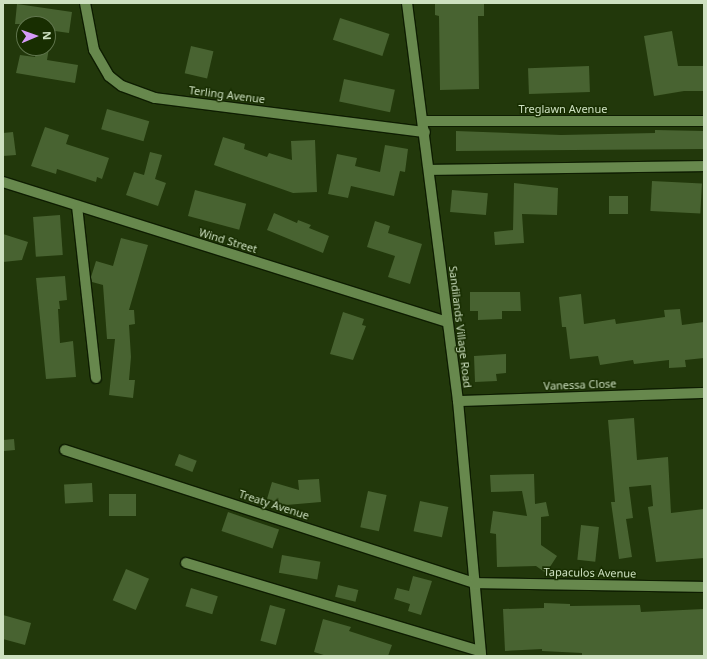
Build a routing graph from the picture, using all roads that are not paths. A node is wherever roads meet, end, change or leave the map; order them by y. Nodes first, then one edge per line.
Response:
1 (85, 3) edge
2 (407, 3) edge
3 (423, 121) junction
4 (704, 121) edge
5 (425, 132) junction
6 (704, 166) edge
7 (429, 170) junction
8 (3, 182) edge
9 (77, 206) junction
10 (446, 322) junction
11 (96, 378) dead end
12 (704, 393) edge
13 (458, 401) junction
14 (65, 450) dead end
15 (186, 562) dead end
16 (475, 583) junction
17 (704, 587) edge
18 (480, 653) edge

1 - 5 street, Terling Avenue
2 - 3 street, Sandilands Village Road
3 - 4 street, Treglawn Avenue
3 - 5 street, Sandilands Village Road
5 - 7 street, Sandilands Village Road
6 - 7 street
7 - 10 street, Sandilands Village Road
8 - 9 street, Wind Street
9 - 10 street, Wind Street
9 - 11 street
10 - 13 street, Sandilands Village Road
12 - 13 street, Vanessa Close
13 - 16 street, Sandilands Village Road
14 - 16 street, Treaty Avenue
15 - 18 street
16 - 17 street, Tapaculos Avenue
16 - 18 street, Sandilands Village Road

